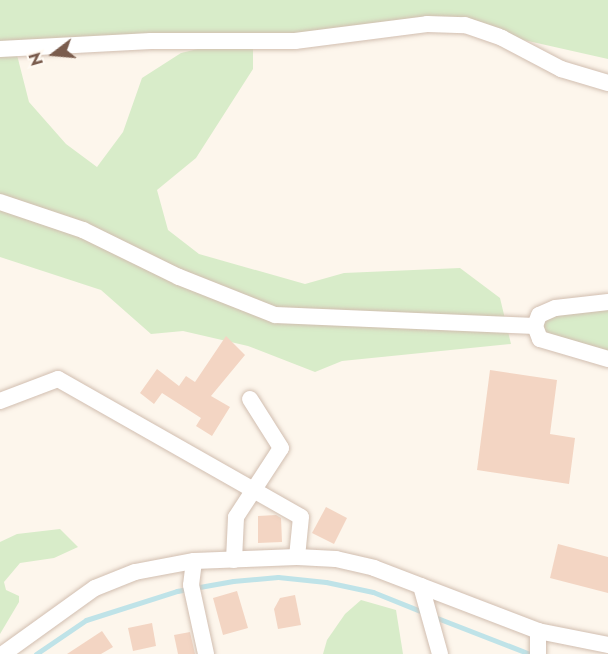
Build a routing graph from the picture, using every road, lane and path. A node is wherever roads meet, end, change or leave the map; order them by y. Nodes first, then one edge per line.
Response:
1 (0, 49) edge
2 (608, 83) edge
3 (0, 202) edge
4 (608, 302) edge
5 (535, 326) junction
6 (608, 358) edge
7 (250, 399) dead end
8 (0, 400) edge
9 (255, 490) junction
10 (297, 556) junction
11 (234, 560) junction
12 (194, 561) junction
13 (421, 586) junction
14 (538, 631) junction
15 (608, 645) edge
16 (3, 654) edge
17 (206, 654) edge
18 (440, 654) edge
19 (538, 654) edge

1 - 2 street
3 - 5 street
4 - 5 street
5 - 6 street
7 - 9 street
8 - 9 street
9 - 10 street
9 - 11 street
10 - 11 street
10 - 13 street
11 - 12 street
12 - 16 street
12 - 17 street
13 - 14 street
13 - 18 street
14 - 15 street
14 - 19 street

